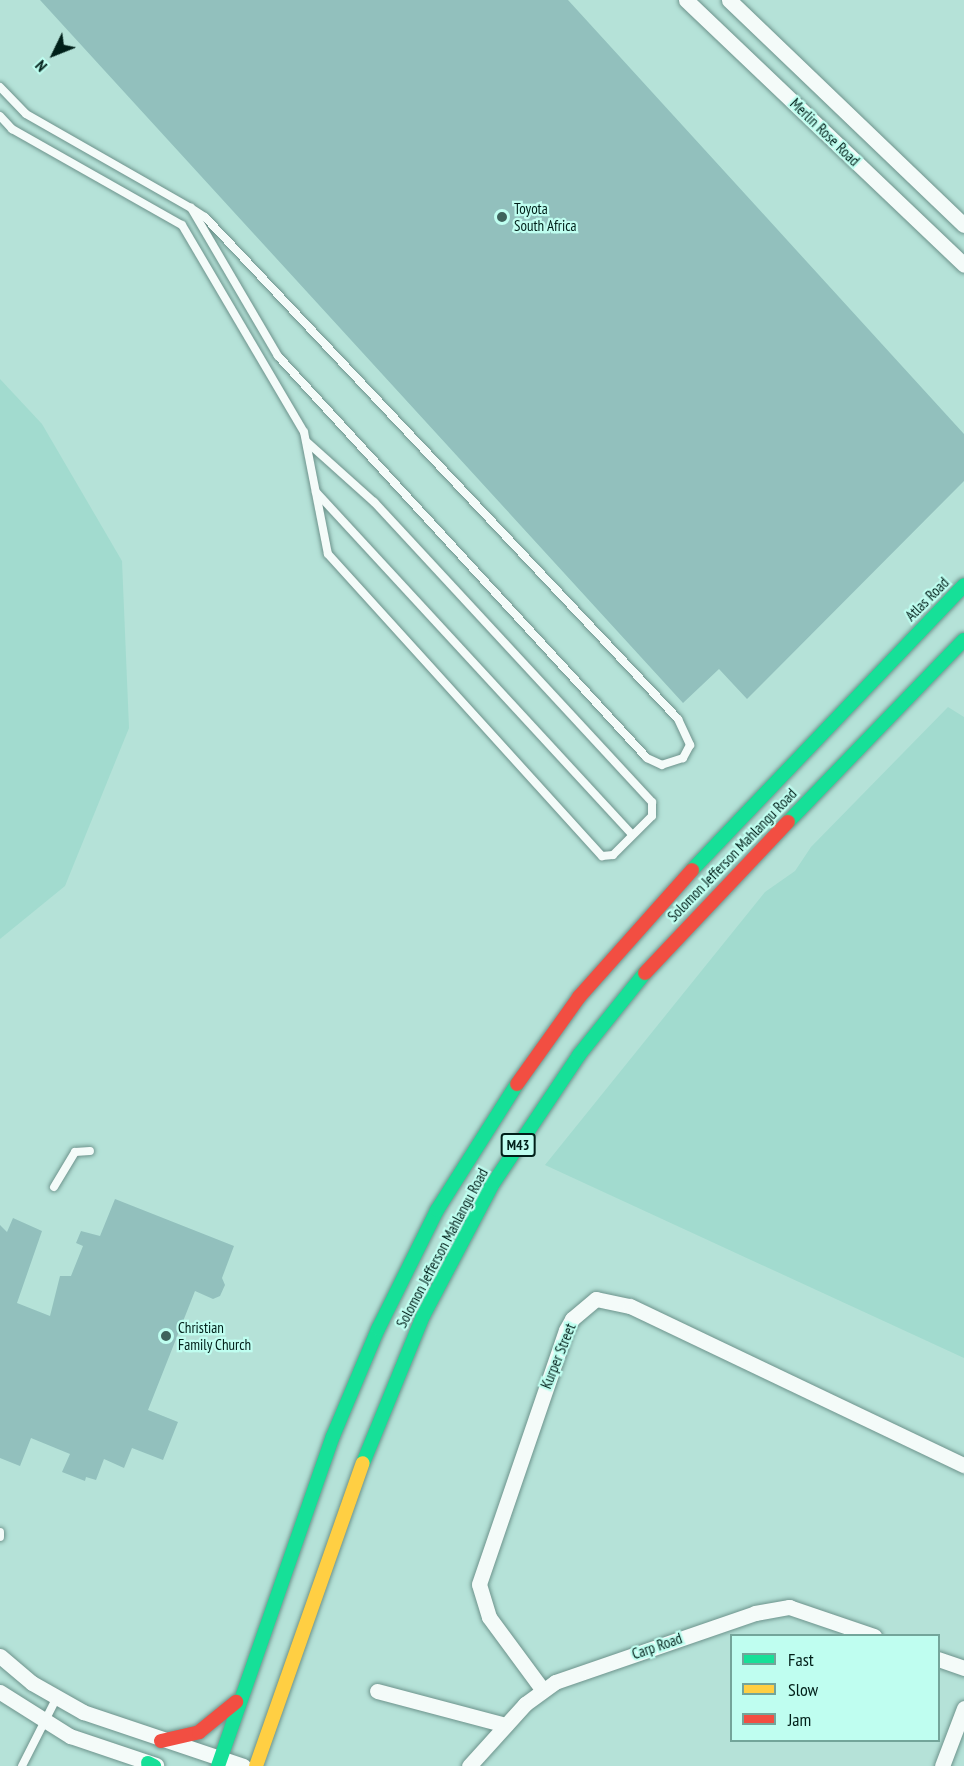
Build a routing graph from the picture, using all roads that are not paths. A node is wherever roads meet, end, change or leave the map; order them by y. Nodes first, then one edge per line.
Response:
1 (686, 0) edge
2 (729, 0) edge
3 (0, 87) edge
4 (0, 116) edge
5 (190, 208) junction
6 (964, 225) edge
7 (964, 265) edge
8 (307, 442) junction
9 (316, 491) junction
10 (964, 585) edge
11 (914, 636) joint
12 (964, 640) edge
13 (632, 835) junction
14 (90, 1151) dead end
15 (54, 1187) dead end
16 (964, 1465) edge
17 (0, 1532) edge
18 (0, 1537) edge
19 (871, 1634) edge
20 (0, 1656) edge
21 (940, 1659) edge
22 (964, 1668) edge
23 (542, 1689) junction
24 (377, 1691) dead end
25 (0, 1692) edge
26 (281, 1692) junction
27 (242, 1694) junction
28 (56, 1699) junction
29 (964, 1708) edge
30 (44, 1722) junction
31 (506, 1725) junction
32 (161, 1741) junction
33 (275, 1760) dead end
34 (219, 1762) edge
35 (154, 1765) edge
36 (22, 1766) edge
37 (243, 1766) edge
38 (256, 1766) edge
39 (469, 1766) edge
40 (942, 1766) edge

1 - 7 street, Merlin Rose Road
2 - 6 street, Merlin Rose Road
3 - 5 lane
4 - 8 lane
5 - 5 lane
8 - 9 lane
8 - 13 lane
9 - 13 lane
9 - 13 lane
10 - 11 main road, Atlas Road / M43
11 - 27 main road, Solomon Jefferson Mahlangu Road / M43
12 - 26 main road, Solomon Jefferson Mahlangu Road / M43
14 - 15 lane
16 - 23 street, Kurper Street
17 - 18 lane
19 - 23 street, Carp Road
20 - 28 street
21 - 22 street
23 - 31 street, Carp Road
24 - 31 street
25 - 30 street
26 - 33 main road
26 - 38 main road, Solomon Jefferson Mahlangu Road / M43
27 - 32 main road
27 - 34 main road, Solomon Jefferson Mahlangu Road / M43
28 - 30 lane
28 - 32 street
29 - 40 street
30 - 35 street
30 - 36 lane
31 - 39 street, Carp Road
32 - 34 street
34 - 37 street

